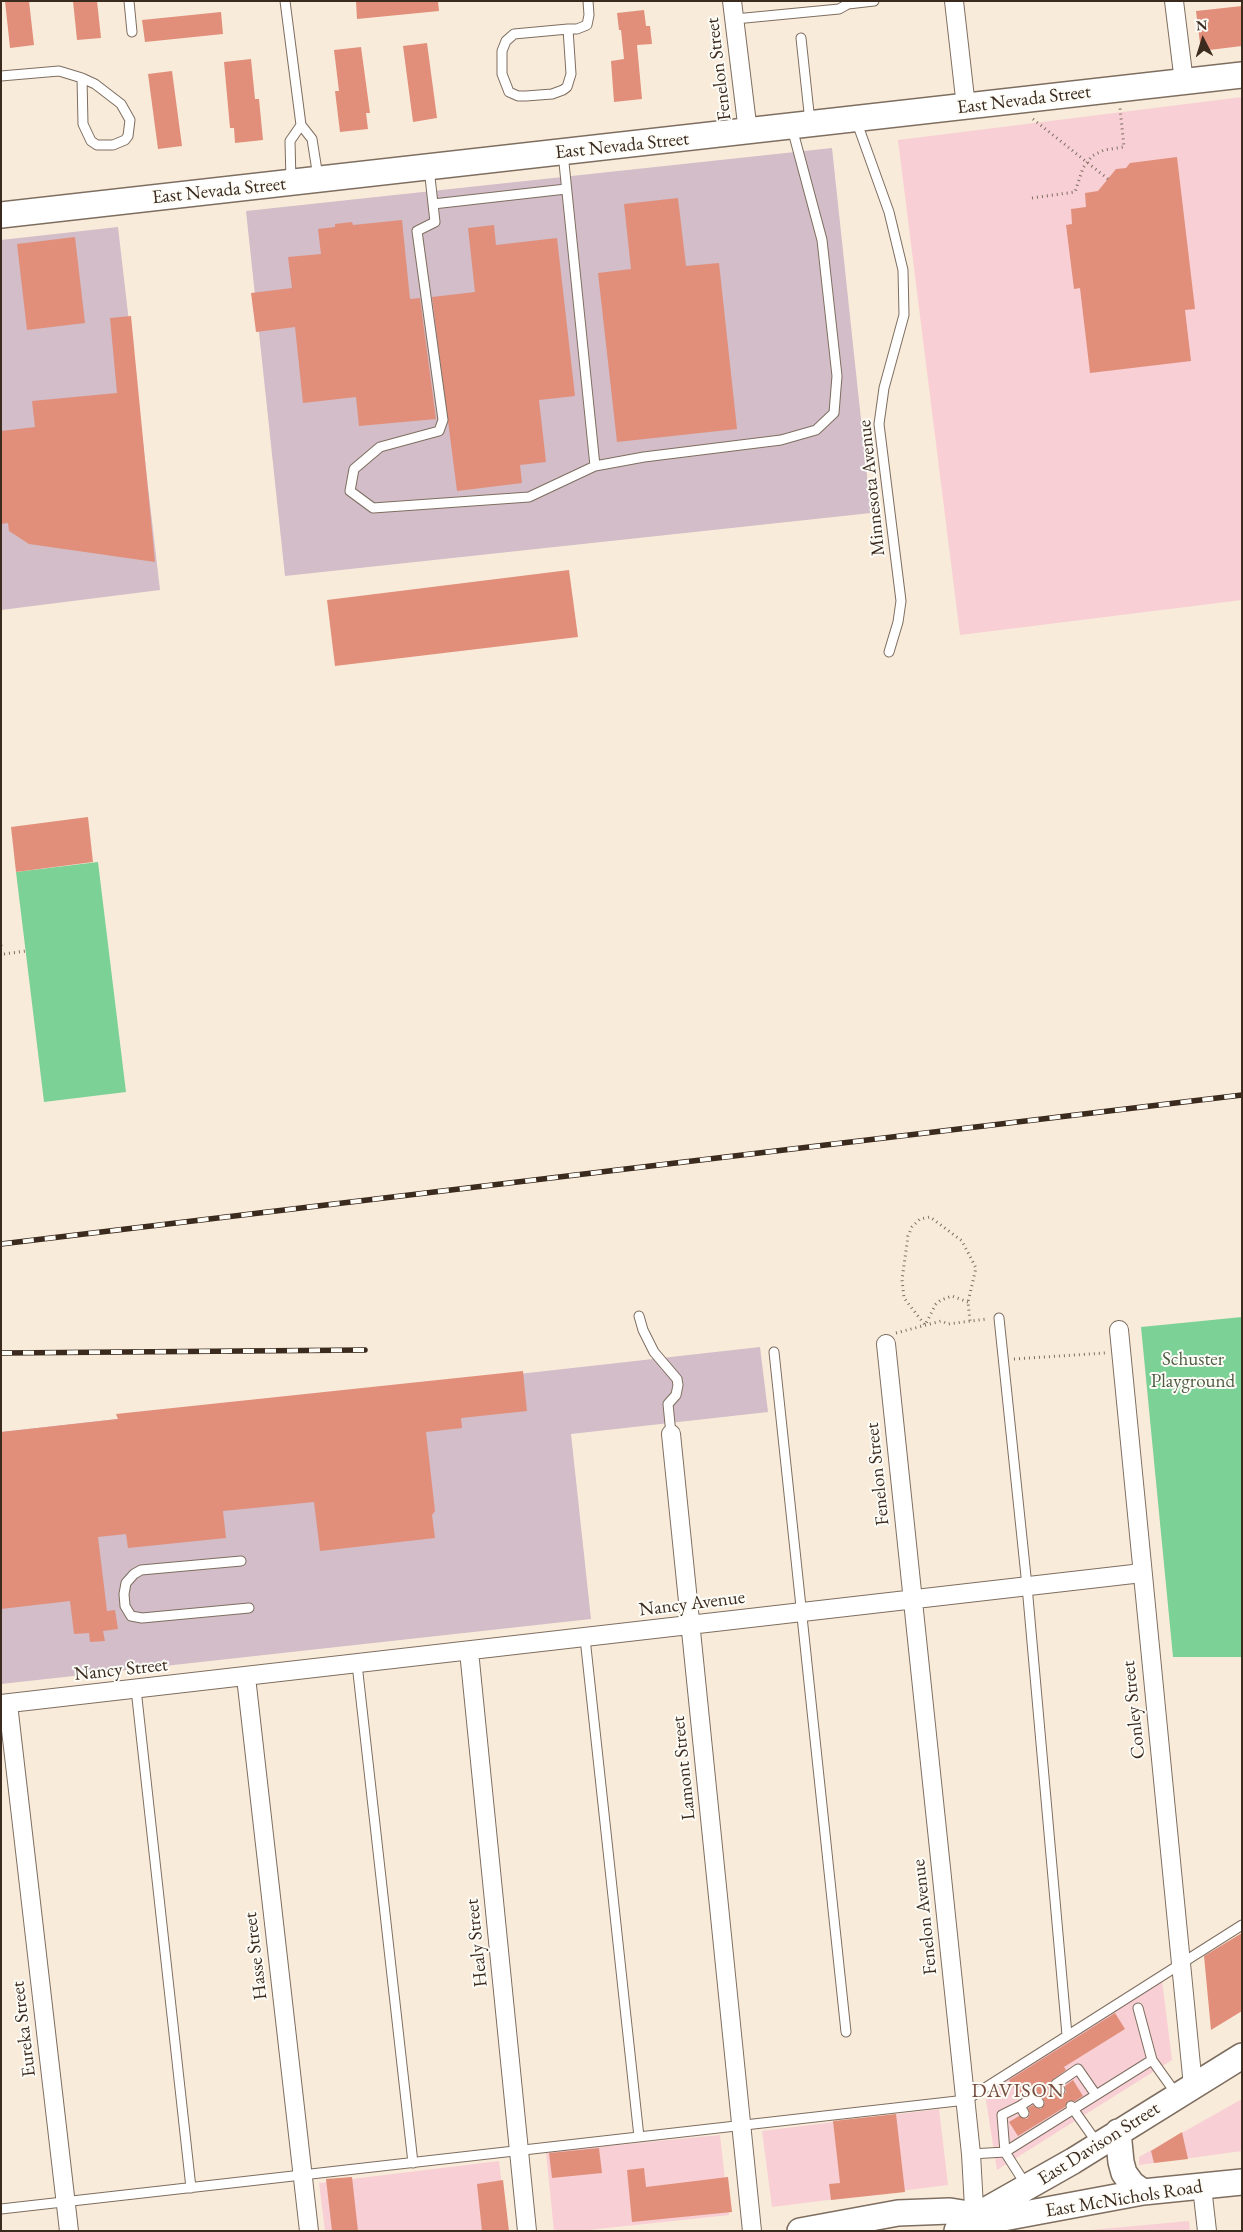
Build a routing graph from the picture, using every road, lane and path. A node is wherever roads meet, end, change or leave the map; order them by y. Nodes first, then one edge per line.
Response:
1 (128, 1) edge
2 (285, 1) edge
3 (588, 1) edge
4 (732, 1) edge
5 (874, 1) edge
6 (954, 1) edge
7 (1174, 1) edge
8 (848, 3) edge
9 (734, 19) junction
10 (568, 29) junction
11 (132, 32) dead end
12 (801, 38) dead end
13 (1242, 75) edge
14 (1, 76) edge
15 (82, 78) junction
16 (1184, 82) junction
17 (1119, 105) dead end
18 (966, 107) junction
19 (1032, 119) dead end
20 (856, 120) junction
21 (301, 125) junction
22 (801, 126) junction
23 (748, 132) junction
24 (563, 153) junction
25 (1087, 163) junction
26 (429, 168) junction
27 (1108, 179) dead end
28 (318, 180) junction
29 (291, 183) junction
30 (566, 189) junction
31 (1032, 198) dead end
32 (433, 204) junction
33 (1, 215) edge
34 (595, 466) junction
35 (889, 652) dead end
36 (26, 951) dead end
37 (4, 954) dead end
38 (968, 1302) junction
39 (639, 1316) dead end
40 (999, 1318) joint
41 (970, 1321) junction
42 (925, 1325) junction
43 (1119, 1330) dead end
44 (886, 1344) joint
45 (774, 1352) dead end
46 (1003, 1360) junction
47 (1122, 1360) junction
48 (671, 1434) joint
49 (241, 1561) dead end
50 (1142, 1573) junction
51 (1027, 1586) junction
52 (912, 1599) junction
53 (249, 1608) dead end
54 (801, 1612) junction
55 (690, 1626) junction
56 (584, 1638) junction
57 (469, 1651) junction
58 (357, 1664) junction
59 (246, 1677) junction
60 (136, 1689) junction
61 (5, 1704) edge
62 (1242, 1925) edge
63 (1180, 1964) junction
64 (1138, 2008) dead end
65 (846, 2032) dead end
66 (1067, 2036) junction
67 (1242, 2056) edge
68 (1152, 2060) junction
69 (1056, 2086) dead end
70 (1185, 2091) junction
71 (1096, 2094) junction
72 (1037, 2098) dead end
73 (966, 2100) junction
74 (1072, 2107) junction
75 (741, 2125) junction
76 (639, 2137) junction
77 (1108, 2138) junction
78 (519, 2151) junction
79 (1004, 2152) junction
80 (971, 2154) junction
81 (413, 2163) junction
82 (303, 2175) junction
83 (1242, 2182) edge
84 (1202, 2187) junction
85 (191, 2188) junction
86 (1027, 2188) junction
87 (1143, 2192) junction
88 (66, 2202) junction
89 (1, 2209) edge
90 (969, 2226) edge
91 (69, 2231) edge
92 (308, 2231) edge
93 (527, 2231) edge
94 (752, 2231) edge
95 (800, 2231) edge
96 (1207, 2231) edge

1 - 11 lane
2 - 21 lane
3 - 10 lane
4 - 9 street, Fenelon Street
5 - 8 lane
6 - 18 street
7 - 16 street
8 - 9 lane
9 - 23 street, Fenelon Street
10 - 10 lane
12 - 22 lane
13 - 16 street, East Nevada Street
14 - 15 lane
15 - 15 lane
16 - 18 street, East Nevada Street
17 - 25 path
18 - 20 street, East Nevada Street
19 - 25 path
20 - 22 street, East Nevada Street
20 - 35 lane, Minnesota Avenue
21 - 28 lane
21 - 29 lane
22 - 23 street, East Nevada Street
22 - 34 lane
23 - 24 street, East Nevada Street
24 - 26 street, East Nevada Street
24 - 30 lane
25 - 27 path
25 - 31 path
26 - 28 street, East Nevada Street
26 - 32 lane
28 - 29 street, East Nevada Street
29 - 33 street, East Nevada Street
30 - 32 lane
30 - 34 lane
32 - 34 lane
36 - 37 path
38 - 41 path
38 - 42 path
38 - 42 path
39 - 48 lane, Lamont Street
40 - 41 path
40 - 46 lane
41 - 42 path
42 - 44 path
43 - 47 street, Conley Street
44 - 52 street, Fenelon Street
45 - 54 lane
46 - 47 path
46 - 51 lane
47 - 50 street, Conley Street
48 - 55 street, Lamont Street
49 - 53 lane
50 - 51 street, Nancy Avenue
50 - 63 street, Conley Street
51 - 52 street, Nancy Avenue
51 - 66 lane
52 - 54 street, Nancy Avenue
52 - 73 street, Fenelon Avenue
54 - 55 street, Nancy Avenue
54 - 65 lane
55 - 56 street, Nancy Avenue
55 - 75 street, Lamont Street
56 - 57 street, Nancy Avenue
56 - 76 lane
57 - 58 street, Nancy Avenue
57 - 78 street, Healy Street
58 - 59 street, Nancy Avenue
58 - 81 lane
59 - 60 street, Nancy Street
59 - 82 street, Hasse Street
60 - 61 street, Nancy Street
60 - 85 lane
61 - 88 street, Eureka Street
62 - 63 lane
63 - 66 lane
63 - 70 street, Conley Street
64 - 68 lane
66 - 73 lane
67 - 70 street, East Davison Street
68 - 70 lane
68 - 71 lane
69 - 71 lane
70 - 77 street, East Davison Street
71 - 74 lane
72 - 79 lane
73 - 75 lane
73 - 80 street, Fenelon Avenue
74 - 77 lane
74 - 79 lane
75 - 76 lane
75 - 94 street, Lamont Street
76 - 78 lane
77 - 86 street, East Davison Street
77 - 87 street
78 - 81 lane
78 - 93 street, Healy Street
79 - 80 lane
79 - 86 lane
80 - 90 street, Fenelon Avenue
81 - 82 lane
82 - 85 lane
82 - 92 street, Hasse Street
83 - 84 street, East McNichols Road
84 - 87 street, East McNichols Road
84 - 96 street
85 - 88 lane
86 - 90 street, East Davison Street
87 - 90 street, East McNichols Road
88 - 89 lane
88 - 91 street, Eureka Street
90 - 95 street, East McNichols Road

